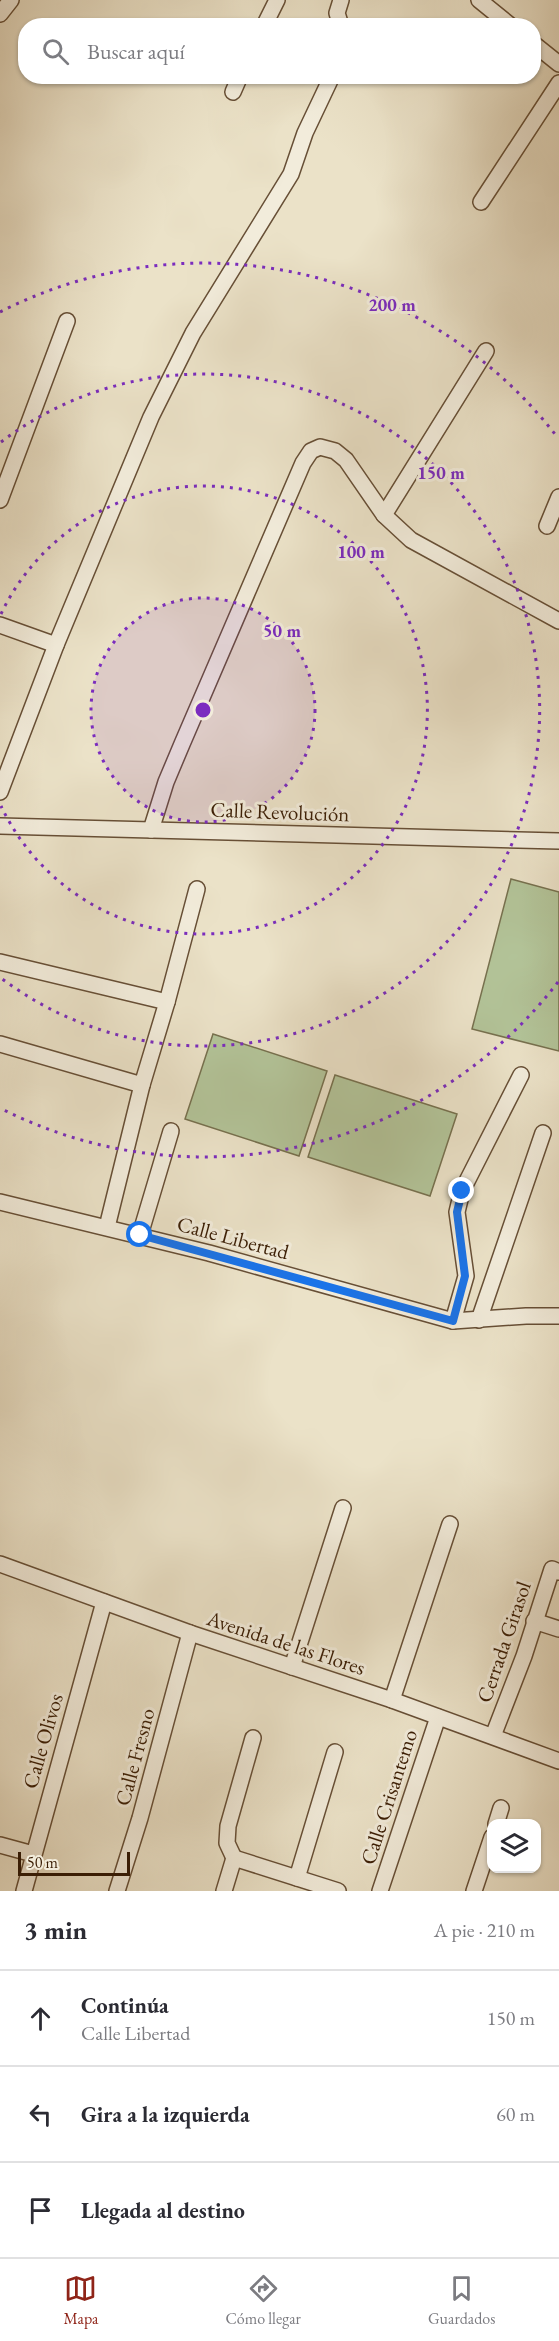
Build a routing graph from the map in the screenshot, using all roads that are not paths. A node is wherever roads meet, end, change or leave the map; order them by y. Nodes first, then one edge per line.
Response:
1 (11, 0) edge
2 (277, 0) edge
3 (341, 0) edge
4 (479, 0) edge
5 (0, 14) edge
6 (268, 18) edge
7 (339, 18) edge
8 (501, 18) edge
9 (541, 50) edge
10 (559, 64) edge
11 (559, 83) edge
12 (236, 84) edge
13 (328, 84) edge
14 (233, 92) dead end
15 (481, 202) dead end
16 (67, 321) dead end
17 (486, 351) dead end
18 (559, 497) edge
19 (0, 500) edge
20 (384, 514) junction
21 (547, 526) dead end
22 (559, 621) edge
23 (0, 625) edge
24 (56, 645) junction
25 (0, 792) edge
26 (0, 826) edge
27 (151, 830) junction
28 (559, 841) edge
29 (197, 888) dead end
30 (0, 962) edge
31 (167, 1002) junction
32 (0, 1044) edge
33 (521, 1076) dead end
34 (142, 1085) junction
35 (171, 1131) dead end
36 (543, 1133) dead end
37 (0, 1202) edge
38 (107, 1227) junction
39 (140, 1235) junction
40 (559, 1316) edge
41 (479, 1320) junction
42 (453, 1321) junction
43 (343, 1508) dead end
44 (450, 1524) dead end
45 (0, 1564) edge
46 (559, 1572) edge
47 (104, 1602) junction
48 (534, 1621) junction
49 (559, 1629) edge
50 (190, 1633) junction
51 (292, 1667) junction
52 (392, 1700) junction
53 (438, 1717) junction
54 (493, 1736) junction
55 (253, 1738) dead end
56 (335, 1752) dead end
57 (559, 1761) edge
58 (501, 1808) dead end
59 (498, 1819) edge
60 (0, 1845) edge
61 (487, 1852) edge
62 (33, 1854) junction
63 (234, 1858) junction
64 (297, 1878) junction
65 (24, 1891) edge
66 (117, 1891) edge
67 (224, 1891) edge
68 (338, 1891) edge
69 (380, 1891) edge
70 (474, 1891) edge

1 - 5 street
2 - 6 street
3 - 7 street
4 - 8 street
9 - 10 street
11 - 15 street
12 - 14 street
13 - 24 street
16 - 19 street
17 - 20 street
18 - 21 street
20 - 22 street
20 - 27 street
23 - 24 street
24 - 25 street
26 - 27 street, Calle Revolución
27 - 28 street, Calle Revolución
29 - 31 street
30 - 31 street
31 - 34 street
32 - 34 street
33 - 42 street
34 - 38 street
35 - 39 street
36 - 41 street
37 - 38 street, Calle Libertad
38 - 39 street, Calle Libertad
39 - 42 street, Calle Libertad
40 - 41 street
41 - 42 street
43 - 51 street
44 - 52 street
45 - 47 street, Avenida de las Flores
46 - 48 street, Cerrada Girasol
47 - 50 street, Avenida de las Flores
47 - 62 street, Calle Olivos
48 - 49 street
48 - 54 street, Cerrada Girasol
50 - 51 street, Avenida de las Flores
50 - 66 street, Calle Fresno
51 - 52 street, Avenida de las Flores
52 - 53 street, Avenida de las Flores
53 - 54 street, Avenida de las Flores
53 - 69 street, Calle Crisantemo
54 - 57 street, Avenida de las Flores
55 - 63 street
56 - 64 street
58 - 59 street
60 - 62 street
61 - 70 street
62 - 65 street, Calle Olivos
63 - 64 street
63 - 67 street
64 - 68 street

